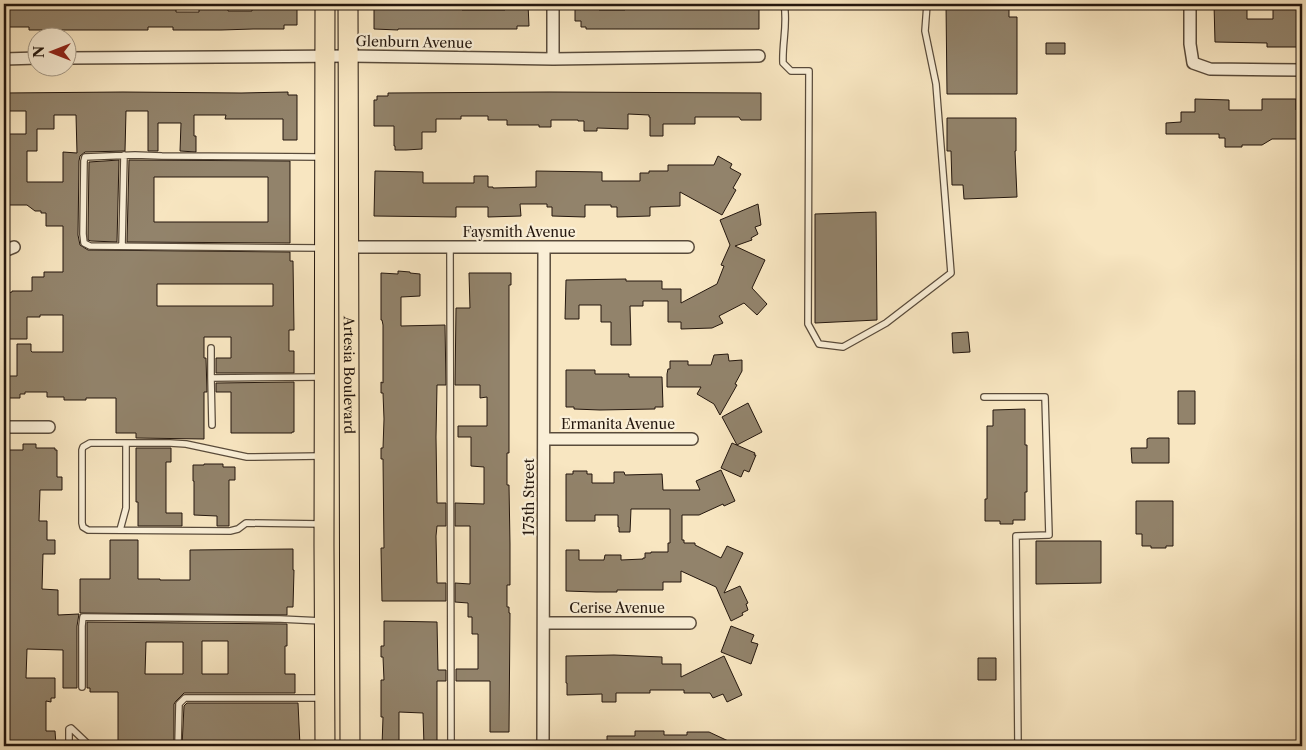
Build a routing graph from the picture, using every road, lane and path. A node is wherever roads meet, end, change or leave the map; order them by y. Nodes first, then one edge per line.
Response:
1 (325, 4) edge
2 (348, 4) edge
3 (553, 4) edge
4 (784, 4) edge
5 (927, 4) edge
6 (1190, 4) edge
7 (325, 56) junction
8 (348, 56) junction
9 (759, 56) dead end
10 (28, 58) edge
11 (78, 58) edge
12 (4, 59) edge
13 (553, 59) junction
14 (1302, 70) edge
15 (124, 155) junction
16 (324, 157) junction
17 (122, 246) junction
18 (349, 247) junction
19 (450, 247) junction
20 (544, 247) junction
21 (688, 247) dead end
22 (324, 248) junction
23 (211, 348) dead end
24 (324, 377) junction
25 (212, 378) junction
26 (984, 397) dead end
27 (212, 425) dead end
28 (4, 427) edge
29 (49, 428) dead end
30 (544, 439) junction
31 (692, 440) dead end
32 (126, 442) junction
33 (324, 456) junction
34 (324, 524) junction
35 (120, 530) junction
36 (324, 621) junction
37 (544, 623) junction
38 (690, 623) dead end
39 (82, 687) dead end
40 (325, 698) junction
41 (69, 746) edge
42 (90, 746) edge
43 (178, 746) edge
44 (325, 746) edge
45 (350, 746) edge
46 (451, 746) edge
47 (543, 746) edge
48 (1018, 746) edge

1 - 7 main road, Artesia Boulevard
2 - 8 main road, Artesia Boulevard
3 - 13 street
4 - 5 lane
6 - 14 street
7 - 8 street, Glenburn Avenue
7 - 11 street, Glenburn Avenue
7 - 16 main road, Artesia Boulevard
8 - 13 street, Glenburn Avenue
8 - 18 main road, Artesia Boulevard
9 - 13 street, Glenburn Avenue
10 - 12 street
15 - 16 lane
15 - 17 lane
15 - 17 lane
16 - 22 main road, Artesia Boulevard
17 - 22 lane
18 - 19 street, Faysmith Avenue
18 - 45 main road, Artesia Boulevard
19 - 20 street, Faysmith Avenue
19 - 46 lane
20 - 21 street, Faysmith Avenue
20 - 30 street, 175th Street
22 - 24 main road, Artesia Boulevard
23 - 25 lane
24 - 25 lane
24 - 33 main road, Artesia Boulevard
25 - 27 lane
26 - 48 lane
28 - 29 street
30 - 31 street, Ermanita Avenue
30 - 37 street, 175th Street
32 - 33 lane
32 - 35 lane
32 - 35 lane
33 - 34 main road, Artesia Boulevard
34 - 35 lane
34 - 36 main road, Artesia Boulevard
36 - 39 lane
36 - 40 main road, Artesia Boulevard
37 - 38 street, Cerise Avenue
37 - 47 street, 175th Street
40 - 43 lane
40 - 44 main road, Artesia Boulevard
41 - 42 lane

